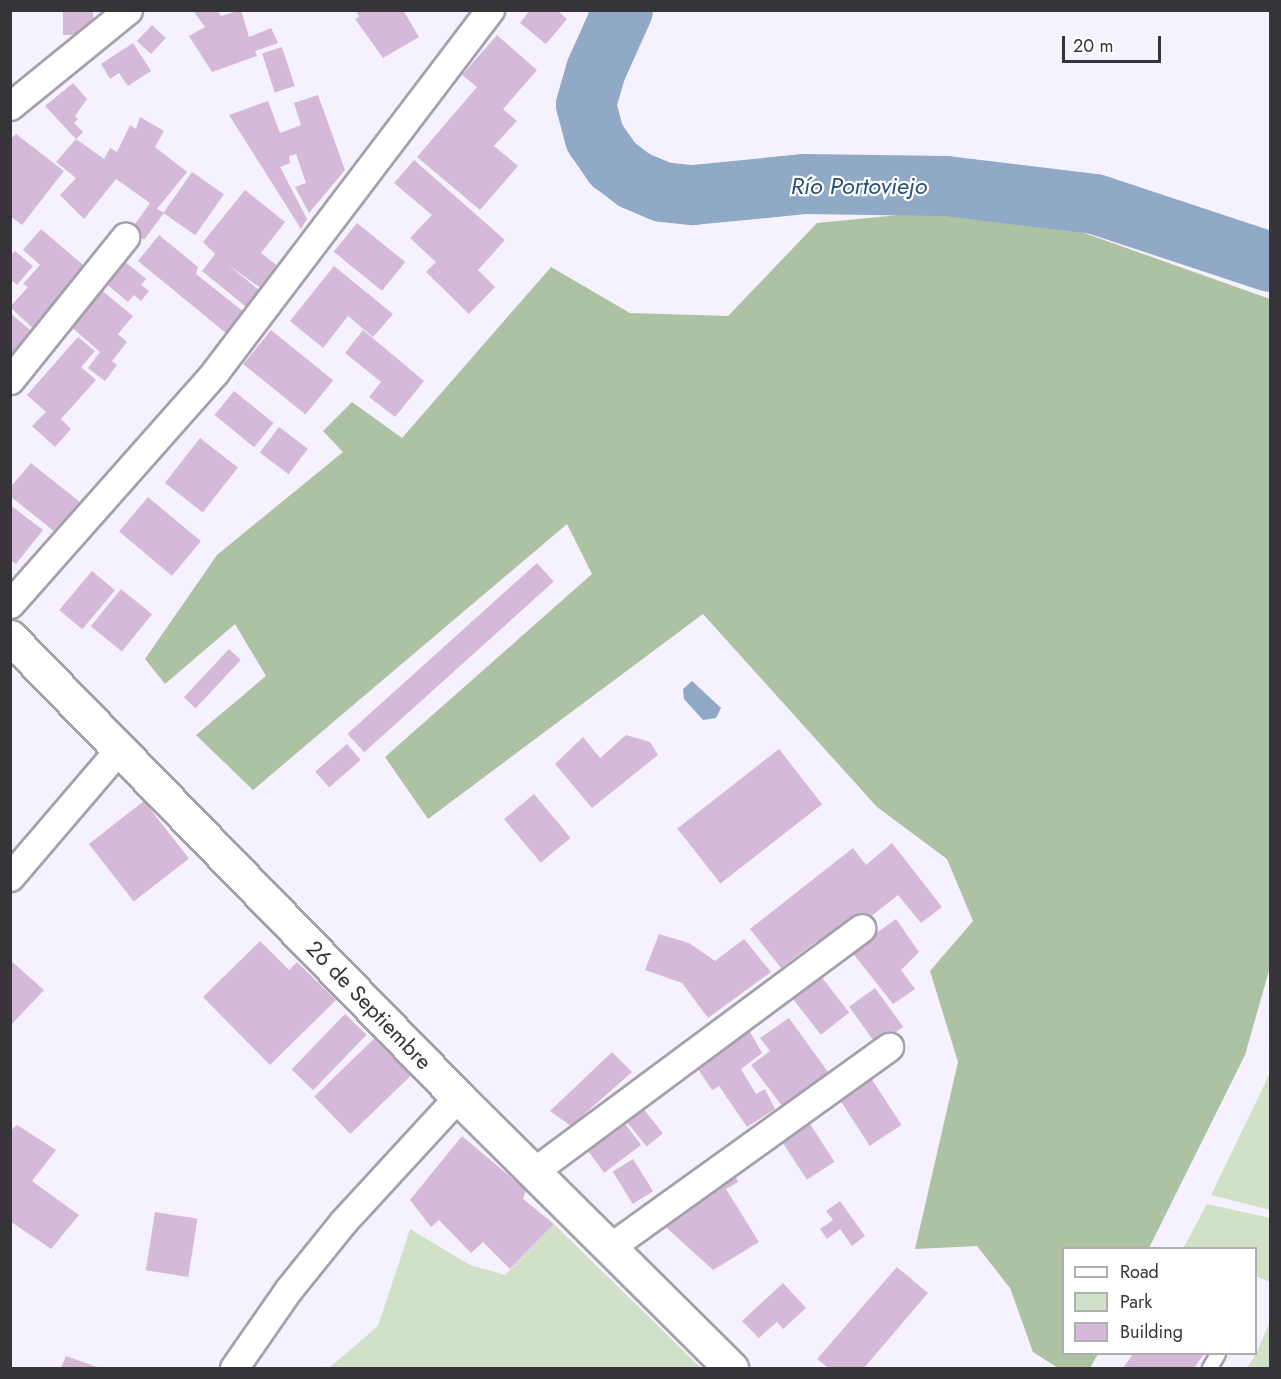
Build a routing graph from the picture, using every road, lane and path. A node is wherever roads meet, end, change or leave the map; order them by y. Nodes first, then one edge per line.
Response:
1 (128, 10) edge
2 (490, 10) edge
3 (10, 106) edge
4 (125, 237) dead end
5 (10, 380) edge
6 (10, 604) edge
7 (10, 637) edge
8 (121, 747) junction
9 (10, 877) edge
10 (861, 928) dead end
11 (889, 1047) dead end
12 (458, 1098) junction
13 (533, 1172) junction
14 (609, 1248) junction
15 (234, 1368) edge
16 (731, 1368) edge

1 - 3 street
2 - 6 street
4 - 5 street
7 - 8 street, 26 de Septiembre
8 - 9 street
8 - 12 street, 26 de Septiembre
10 - 13 street
11 - 14 street
12 - 13 street, 26 de Septiembre
12 - 15 street
13 - 14 street, 26 de Septiembre
14 - 16 street, 26 de Septiembre

